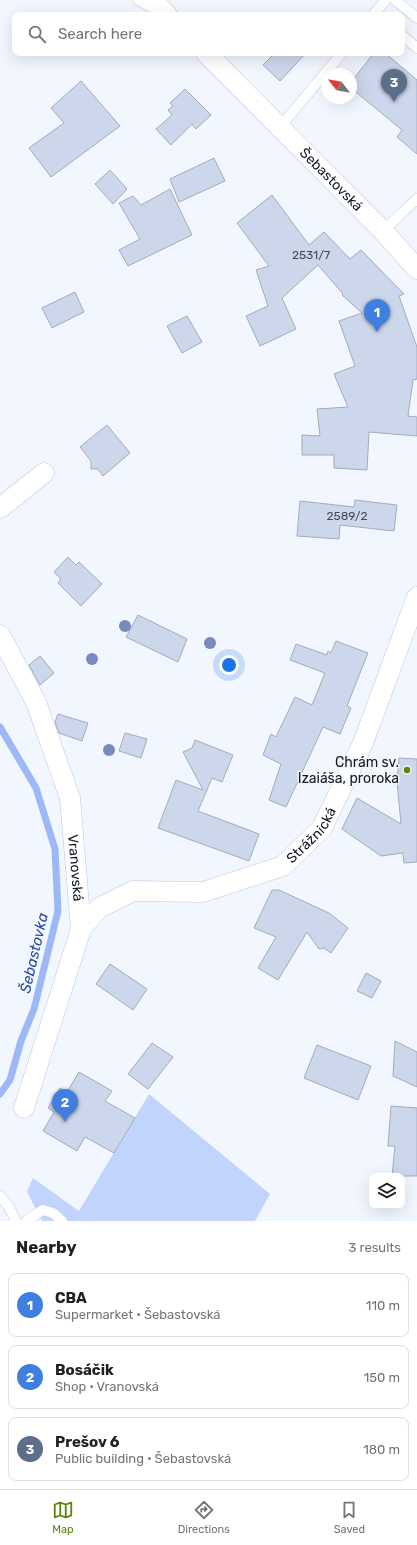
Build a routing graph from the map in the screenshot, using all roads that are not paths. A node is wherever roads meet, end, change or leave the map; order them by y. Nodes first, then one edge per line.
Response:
1 (138, 0) edge
2 (152, 0) edge
3 (386, 0) edge
4 (396, 0) edge
5 (160, 12) edge
6 (163, 12) edge
7 (376, 12) edge
8 (417, 18) edge
9 (405, 38) edge
10 (417, 48) edge
11 (209, 56) edge
12 (339, 56) edge
13 (280, 127) junction
14 (417, 199) edge
15 (384, 231) junction
16 (417, 269) edge
17 (44, 473) dead end
18 (0, 508) edge
19 (417, 597) edge
20 (0, 635) edge
21 (81, 929) junction
22 (24, 1108) dead end
23 (0, 1196) edge
24 (16, 1221) edge
25 (26, 1221) edge
26 (62, 1221) edge

1 - 5 lane
2 - 6 street
3 - 7 lane
4 - 8 lane
9 - 10 lane
11 - 13 street, Šebastovská
12 - 13 lane
13 - 15 street, Šebastovská
14 - 15 lane
15 - 16 street, Šebastovská
17 - 18 street
19 - 21 street, Strážnická
20 - 21 street, Vranovská
21 - 22 street, Vranovská
23 - 24 lane
25 - 26 lane

